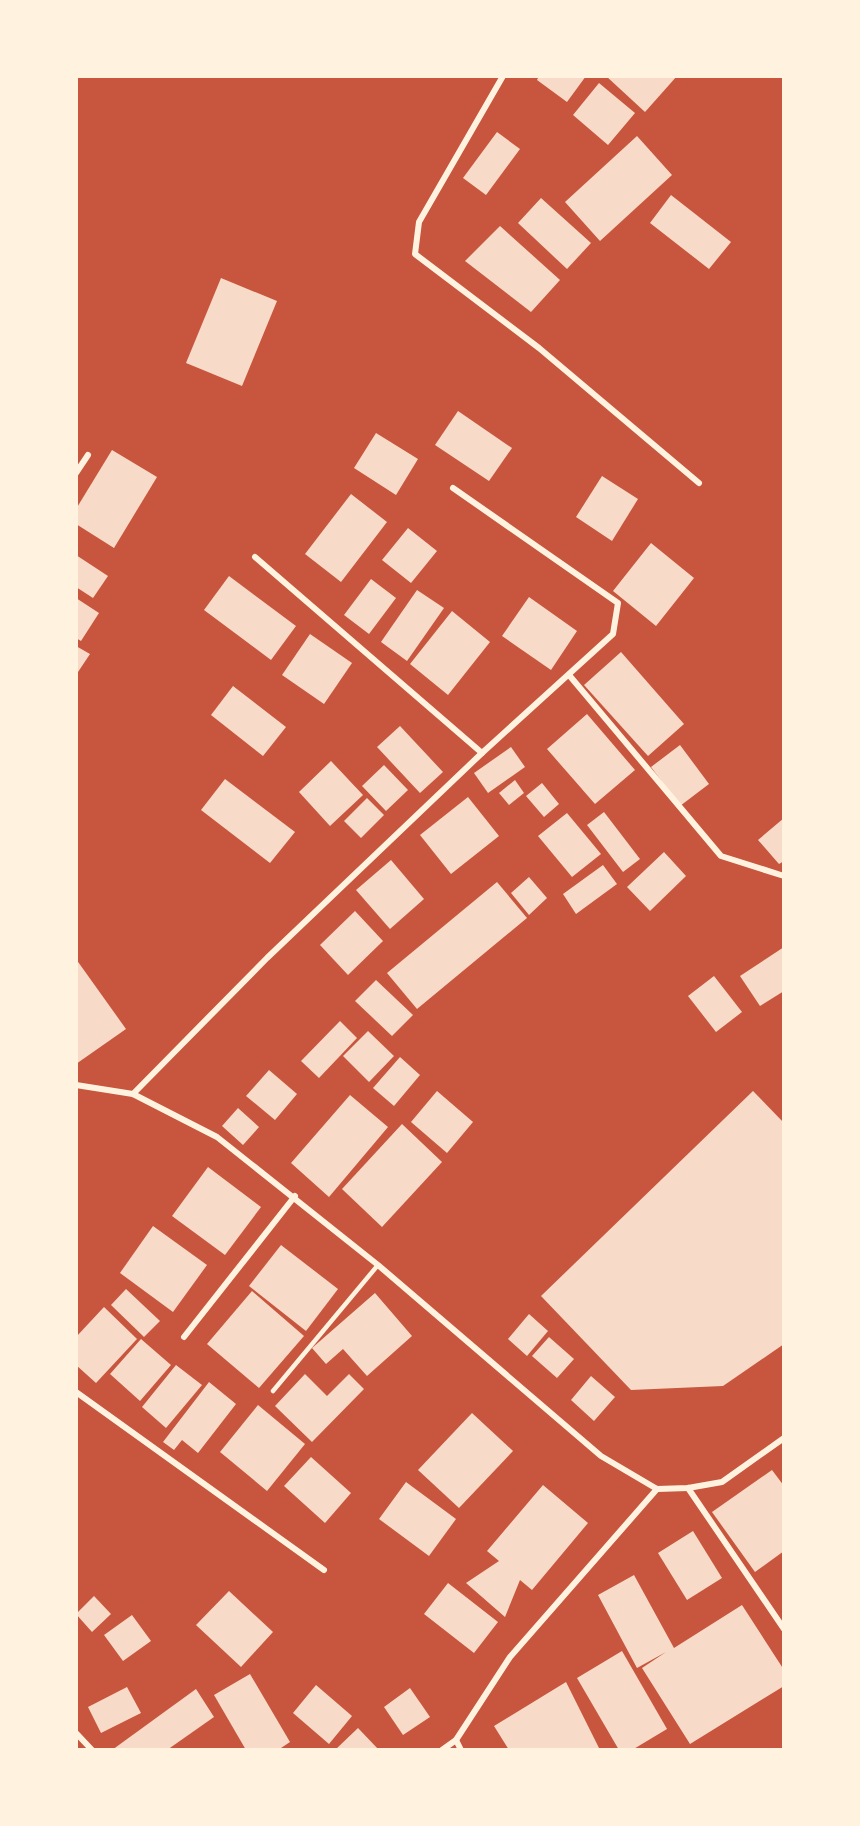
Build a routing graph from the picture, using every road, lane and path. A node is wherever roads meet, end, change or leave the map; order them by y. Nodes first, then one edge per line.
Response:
1 (503, 76) edge
2 (88, 455) dead end
3 (76, 474) edge
4 (699, 483) dead end
5 (453, 488) dead end
6 (255, 557) dead end
7 (569, 675) junction
8 (482, 753) junction
9 (783, 876) edge
10 (76, 1085) edge
11 (133, 1094) junction
12 (295, 1196) junction
13 (378, 1265) junction
14 (184, 1336) dead end
15 (273, 1391) dead end
16 (76, 1392) edge
17 (783, 1438) edge
18 (688, 1488) junction
19 (657, 1489) junction
20 (324, 1569) dead end
21 (783, 1629) edge
22 (76, 1733) edge
23 (456, 1740) junction
24 (92, 1749) edge
25 (442, 1749) edge
26 (461, 1749) edge

1 - 4 street
2 - 3 street
5 - 7 street
6 - 8 street
7 - 8 street
7 - 9 street
8 - 11 street
10 - 11 street
11 - 12 street
12 - 13 street
12 - 14 street
13 - 15 lane
13 - 19 street
16 - 20 street
17 - 18 street
18 - 19 street
18 - 21 street
19 - 23 street
22 - 24 street
23 - 25 street
23 - 26 street

